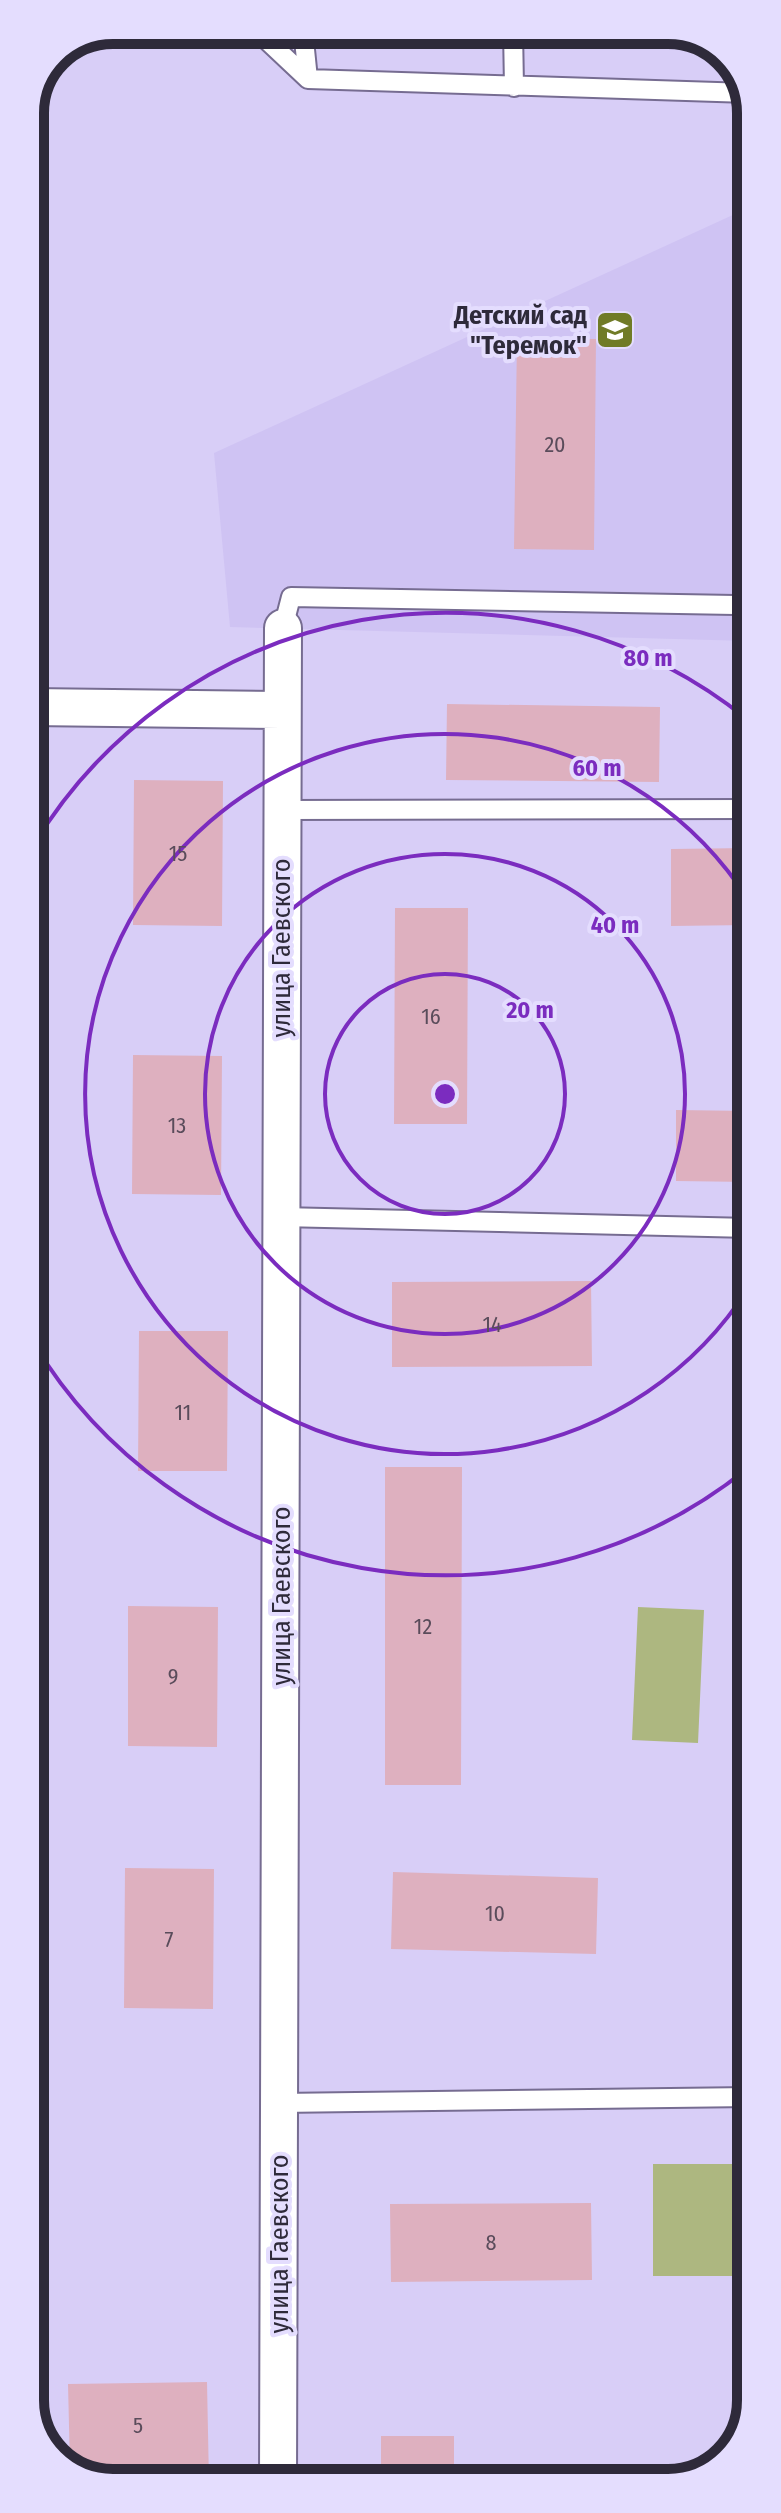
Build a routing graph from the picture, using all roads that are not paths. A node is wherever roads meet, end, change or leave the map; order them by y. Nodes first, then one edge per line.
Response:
1 (271, 44) edge
2 (304, 44) edge
3 (513, 44) edge
4 (308, 79) junction
5 (514, 87) junction
6 (734, 93) edge
7 (735, 605) dead end
8 (283, 628) joint
9 (44, 707) edge
10 (281, 710) junction
11 (737, 809) edge
12 (282, 810) junction
13 (281, 1217) junction
14 (737, 1228) edge
15 (737, 2097) edge
16 (279, 2103) junction
17 (278, 2469) edge

1 - 4 lane
2 - 4 lane
3 - 5 lane
4 - 5 lane
5 - 6 lane
7 - 8 lane, улица Гаевского
8 - 10 street, улица Гаевского
9 - 10 street
10 - 12 street, улица Гаевского
11 - 12 lane
12 - 13 street, улица Гаевского
13 - 14 lane
13 - 16 street, улица Гаевского
15 - 16 lane
16 - 17 street, улица Гаевского

